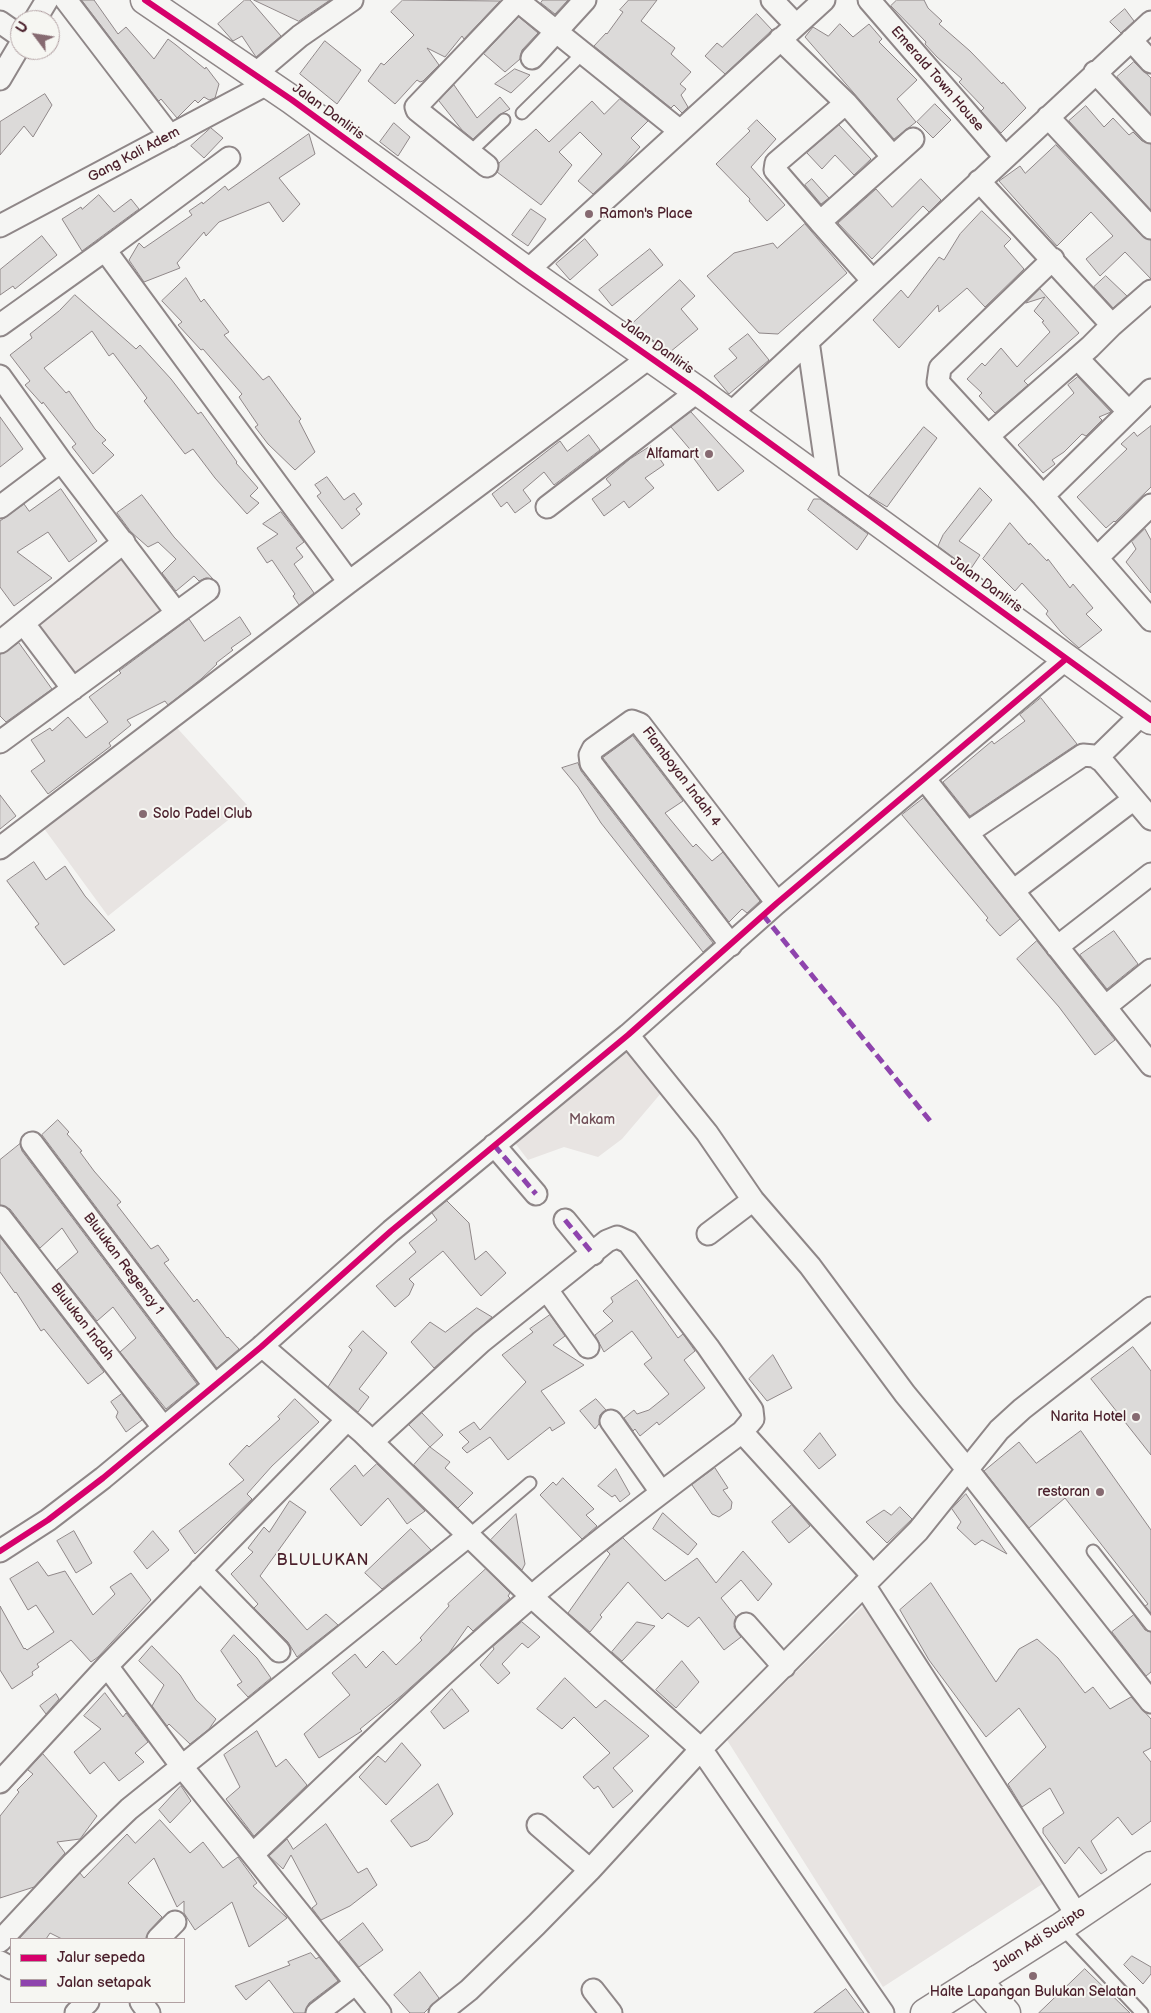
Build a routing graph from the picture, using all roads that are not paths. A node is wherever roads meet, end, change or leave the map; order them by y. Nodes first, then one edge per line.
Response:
1 (66, 0) edge
2 (146, 0) edge
3 (352, 0) edge
4 (517, 0) edge
5 (585, 0) edge
6 (772, 0) edge
7 (824, 0) edge
8 (869, 0) edge
9 (1151, 22) edge
10 (796, 25) junction
11 (557, 32) junction
12 (780, 39) junction
13 (1131, 40) junction
14 (582, 53) junction
15 (532, 58) dead end
16 (11, 60) edge
17 (1151, 62) edge
18 (1095, 72) junction
19 (0, 79) edge
20 (261, 79) junction
21 (846, 103) junction
22 (522, 113) dead end
23 (1048, 117) junction
24 (504, 120) dead end
25 (680, 131) junction
26 (1151, 132) edge
27 (170, 136) junction
28 (913, 140) dead end
29 (470, 152) junction
30 (893, 157) junction
31 (1004, 157) junction
32 (229, 158) dead end
33 (487, 166) dead end
34 (979, 181) junction
35 (820, 222) junction
36 (0, 226) edge
37 (1151, 228) edge
38 (105, 250) junction
39 (1054, 259) junction
40 (527, 271) junction
41 (872, 280) junction
42 (1151, 291) edge
43 (0, 325) edge
44 (1112, 325) junction
45 (808, 341) junction
46 (650, 357) junction
47 (1077, 358) junction
48 (0, 376) edge
49 (1151, 390) edge
50 (698, 391) junction
51 (1128, 411) junction
52 (730, 414) junction
53 (988, 436) junction
54 (61, 461) junction
55 (829, 486) junction
56 (1043, 496) junction
57 (1151, 505) edge
58 (547, 506) dead end
59 (0, 507) edge
60 (124, 542) junction
61 (1097, 558) junction
62 (349, 582) junction
63 (208, 590) dead end
64 (176, 612) junction
65 (1150, 615) edge
66 (24, 624) junction
67 (0, 642) edge
68 (1066, 659) junction
69 (73, 689) junction
70 (1147, 717) edge
71 (0, 742) edge
72 (1098, 757) junction
73 (930, 786) dead end
74 (1134, 799) junction
75 (1151, 819) edge
76 (967, 833) junction
77 (0, 848) edge
78 (1151, 874) edge
79 (1013, 891) junction
80 (776, 903) junction
81 (731, 945) junction
82 (1057, 947) junction
83 (1151, 970) edge
84 (1105, 1007) junction
85 (628, 1035) junction
86 (1147, 1052) edge
87 (32, 1143) dead end
88 (494, 1144) junction
89 (536, 1194) dead end
90 (753, 1200) junction
91 (0, 1217) edge
92 (565, 1220) dead end
93 (708, 1234) dead end
94 (593, 1254) junction
95 (547, 1290) junction
96 (1151, 1308) edge
97 (262, 1346) junction
98 (588, 1347) dead end
99 (214, 1385) junction
100 (347, 1420) junction
101 (610, 1420) dead end
102 (163, 1427) junction
103 (742, 1432) junction
104 (372, 1442) junction
105 (967, 1469) junction
106 (530, 1483) dead end
107 (662, 1492) junction
108 (468, 1536) junction
109 (0, 1551) edge
110 (1093, 1551) dead end
111 (200, 1570) junction
112 (868, 1581) junction
113 (532, 1597) junction
114 (746, 1624) dead end
115 (1151, 1625) edge
116 (279, 1651) dead end
117 (107, 1666) junction
118 (784, 1667) junction
119 (1151, 1702) edge
120 (701, 1749) junction
121 (183, 1768) junction
122 (3, 1774) edge
123 (538, 1825) dead end
124 (253, 1854) junction
125 (1151, 1866) edge
126 (590, 1870) junction
127 (1069, 1921) junction
128 (175, 1922) dead end
129 (159, 1938) edge
130 (0, 1941) edge
131 (977, 1980) junction
132 (356, 1983) junction
133 (454, 2009) edge
134 (317, 2013) edge
135 (380, 2013) edge
136 (883, 2013) edge
137 (925, 2013) edge
138 (1006, 2013) edge
139 (1142, 2013) edge

1 - 27 street
2 - 20 main road, Jalan Danliris
3 - 20 street, Gang Kali Adem
4 - 11 street
4 - 29 street
5 - 11 street
6 - 10 street
7 - 10 street
8 - 31 street, Emerald Town House
9 - 13 street
10 - 12 street
11 - 14 street
11 - 15 street
12 - 21 street
12 - 25 street
13 - 17 street
13 - 18 street
14 - 22 lane
14 - 25 street
16 - 19 street
18 - 23 street
18 - 26 street
20 - 27 street, Gang Kali Adem
20 - 40 main road, Jalan Danliris
21 - 30 street
21 - 35 street
23 - 31 street
23 - 37 street
24 - 29 lane
25 - 40 street
27 - 36 street, Gang Kali Adem
28 - 30 street
29 - 33 street
30 - 35 street
31 - 34 street
32 - 38 street
34 - 39 street
34 - 41 street
35 - 41 street
38 - 43 street
38 - 62 street
39 - 44 street
39 - 53 street
40 - 46 main road, Jalan Danliris
41 - 45 street
42 - 44 street
44 - 47 street
45 - 52 street
45 - 55 street
46 - 50 main road, Jalan Danliris
46 - 62 street
47 - 51 street
47 - 53 street
48 - 54 street
49 - 51 street
50 - 52 main road, Jalan Danliris
50 - 58 street
51 - 56 street
52 - 55 main road, Jalan Danliris
53 - 56 street
54 - 59 street
54 - 60 street
55 - 68 main road, Jalan Danliris
56 - 61 street
57 - 61 street
60 - 64 street
60 - 66 street
61 - 65 street
62 - 77 street
63 - 64 street
64 - 69 street
66 - 67 street
66 - 69 street
68 - 70 main road, Jalan Danliris
68 - 80 street
69 - 71 street
70 - 72 street
72 - 74 street
72 - 76 street
73 - 76 street
74 - 75 street
74 - 79 street
76 - 79 street
78 - 82 street
79 - 82 street
80 - 81 street
80 - 81 street, Flamboyan Indah 4
81 - 85 street
82 - 84 street
83 - 84 street
84 - 86 street
85 - 88 street
85 - 90 street
87 - 99 street, Blulukan Regency 1
88 - 89 street
88 - 97 street
90 - 93 street
90 - 105 street
91 - 102 street, Blulukan Indah
92 - 94 street
94 - 95 street
94 - 103 street
95 - 98 street
95 - 104 street
96 - 105 street
97 - 99 street
97 - 100 street
99 - 102 street
100 - 104 street
100 - 111 street
101 - 107 street
102 - 109 street
103 - 107 street
103 - 112 street
104 - 108 street
105 - 112 street
105 - 119 street
106 - 108 lane
107 - 113 street
108 - 113 street
108 - 121 street
110 - 115 lane
111 - 116 street
111 - 117 street
112 - 118 street
112 - 127 street
113 - 120 street
113 - 124 street
114 - 118 street
117 - 121 street
117 - 122 street
118 - 120 street
120 - 126 street
120 - 136 street
121 - 124 street
121 - 130 street
123 - 126 street
124 - 132 street
125 - 127 main road, Jalan Adi Sucipto
126 - 133 street
127 - 131 main road, Jalan Adi Sucipto
127 - 139 lane
128 - 129 street
131 - 137 main road, Jalan Adi Sucipto
131 - 138 main road
132 - 134 street
132 - 135 street

